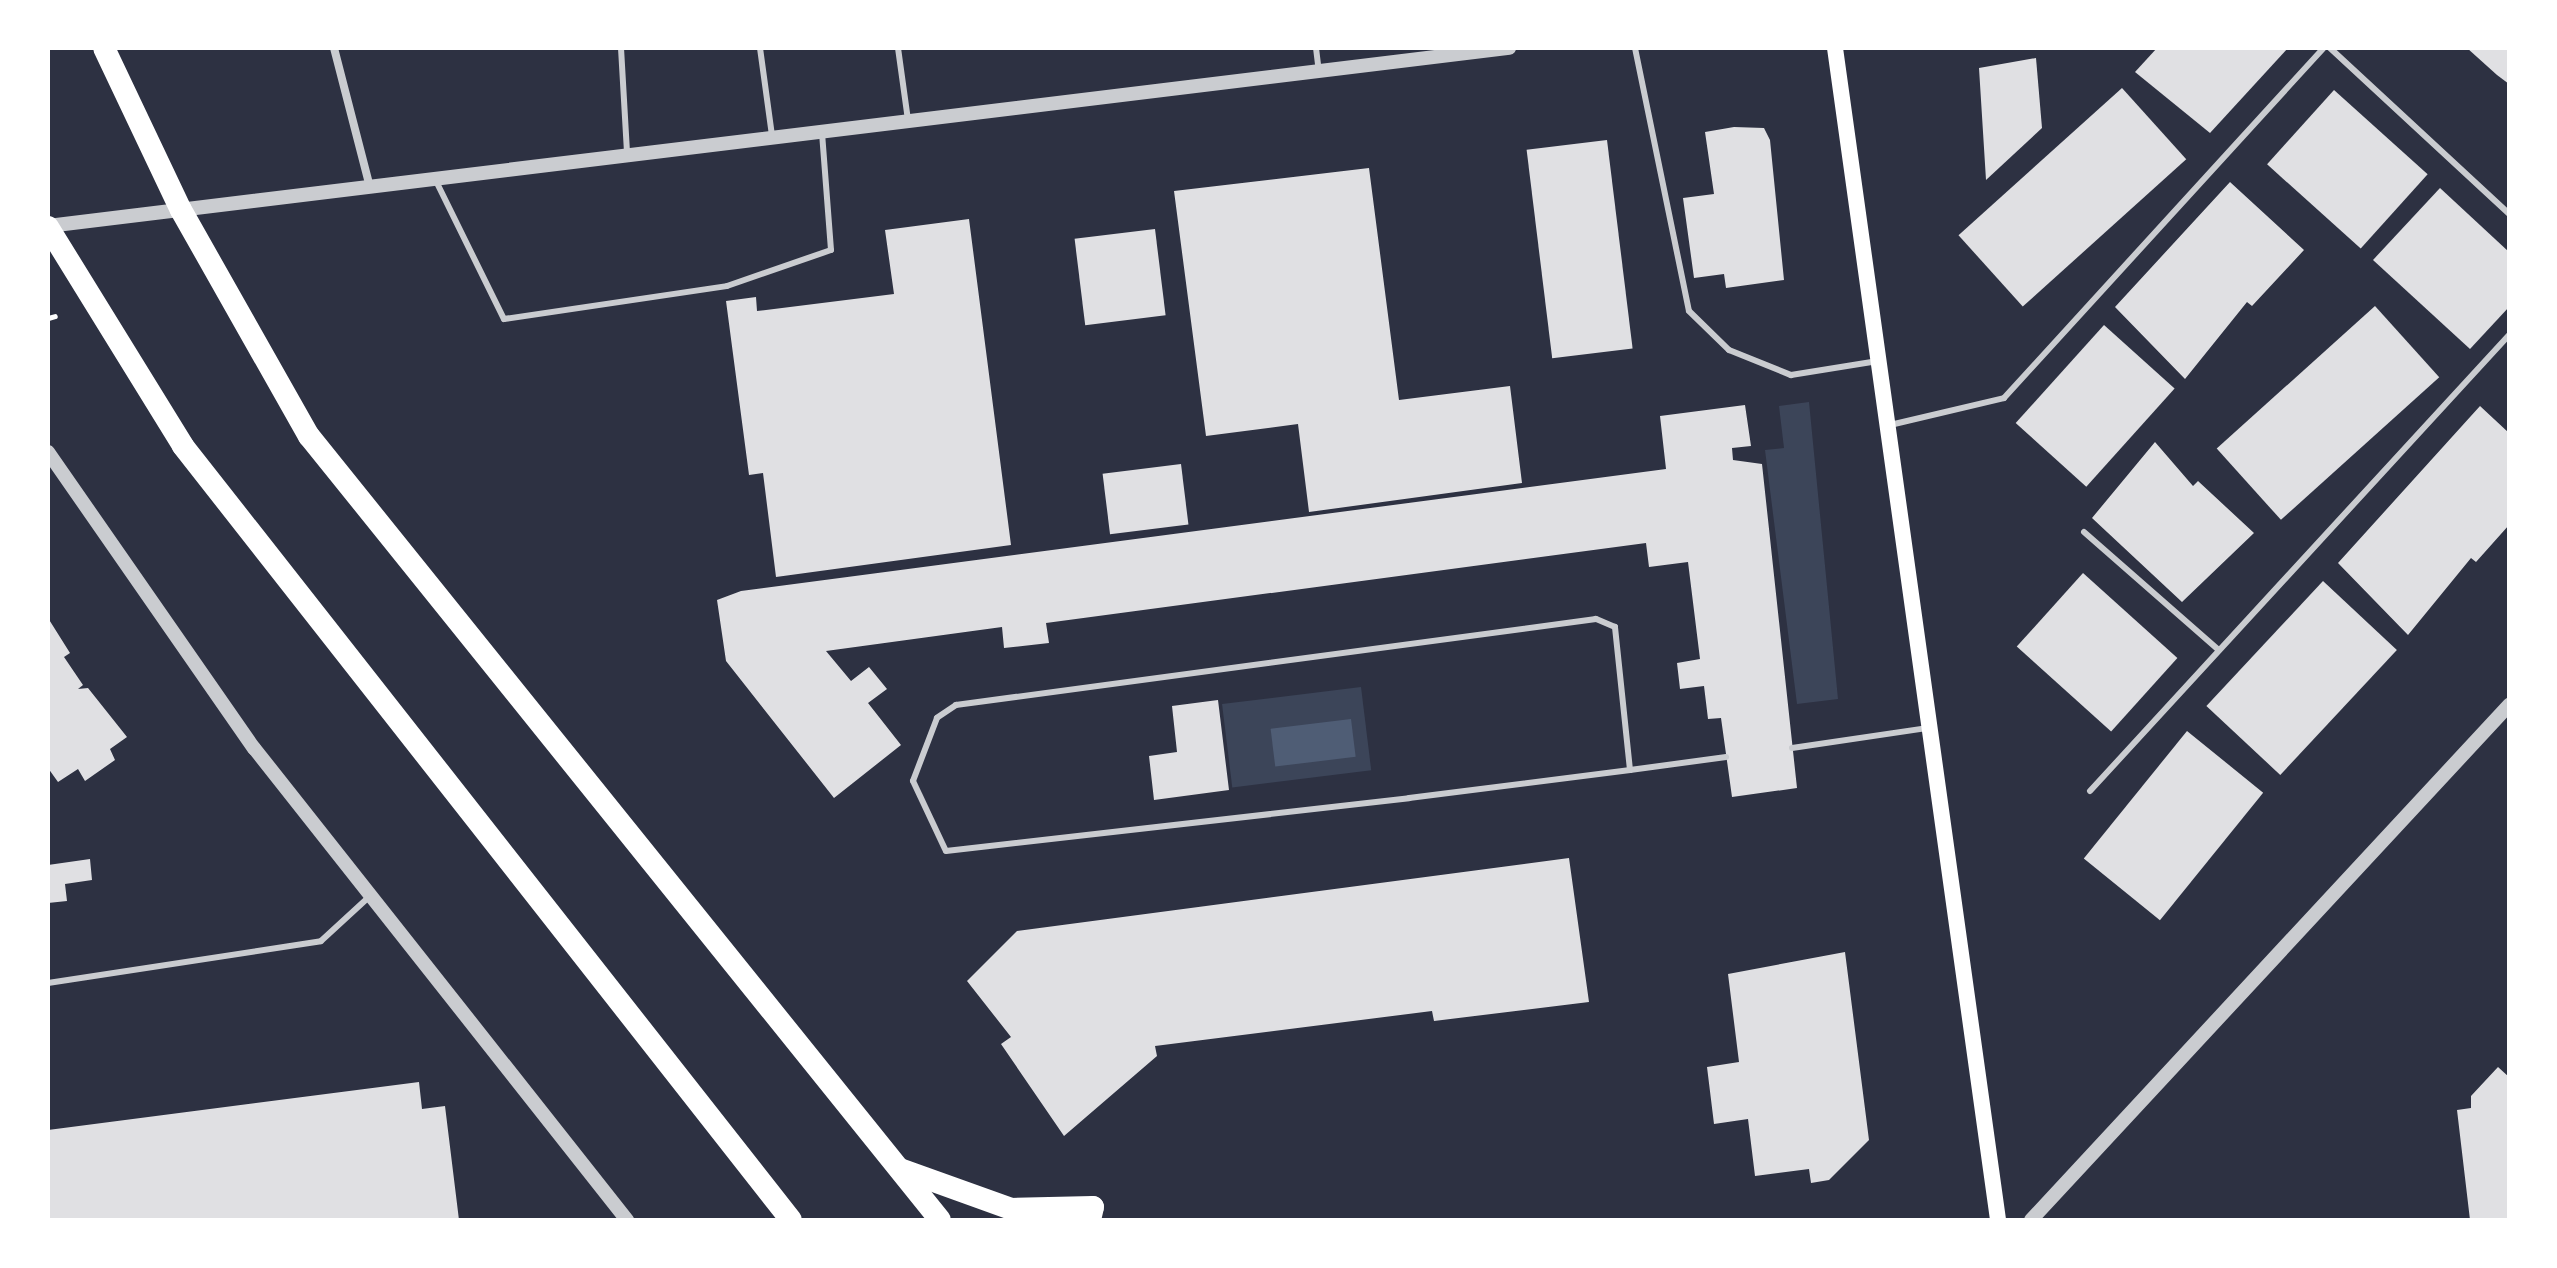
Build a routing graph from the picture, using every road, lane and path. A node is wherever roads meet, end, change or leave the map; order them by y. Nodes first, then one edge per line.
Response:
1 (104, 48) edge
2 (334, 48) edge
3 (621, 48) edge
4 (760, 48) edge
5 (898, 48) edge
6 (1316, 48) edge
7 (1509, 48) edge
8 (1635, 48) edge
9 (1835, 48) edge
10 (2327, 48) edge
11 (1319, 71) junction
12 (908, 121) junction
13 (822, 132) junction
14 (772, 138) junction
15 (627, 156) junction
16 (435, 179) junction
17 (370, 187) junction
18 (181, 210) junction
19 (2509, 214) edge
20 (48, 227) edge
21 (2509, 335) edge
22 (1882, 360) junction
23 (1890, 425) junction
24 (48, 452) edge
25 (2084, 532) dead end
26 (2219, 650) junction
27 (2509, 705) edge
28 (1931, 727) junction
29 (1792, 748) dead end
30 (1726, 757) dead end
31 (1630, 770) junction
32 (2090, 791) dead end
33 (371, 895) junction
34 (48, 983) edge
35 (899, 1168) junction
36 (627, 1220) edge
37 (791, 1220) edge
38 (940, 1220) edge
39 (1090, 1220) edge
40 (1998, 1220) edge
41 (2031, 1220) edge

1 - 18 highway
2 - 17 street
3 - 15 lane
4 - 14 lane
5 - 12 lane
6 - 11 lane
7 - 11 street
8 - 22 lane
9 - 22 main road
10 - 19 lane
10 - 23 lane
11 - 12 street
12 - 13 street
13 - 14 street
13 - 16 lane
14 - 15 street
15 - 16 street
16 - 17 street
17 - 18 street
18 - 20 street
18 - 35 highway
20 - 37 highway
21 - 26 lane
22 - 23 main road
23 - 28 main road
24 - 33 street
25 - 26 lane
26 - 32 lane
27 - 41 street
28 - 29 lane
28 - 40 main road
30 - 31 lane
31 - 31 lane
33 - 34 lane
33 - 36 street
35 - 38 highway
35 - 39 highway

